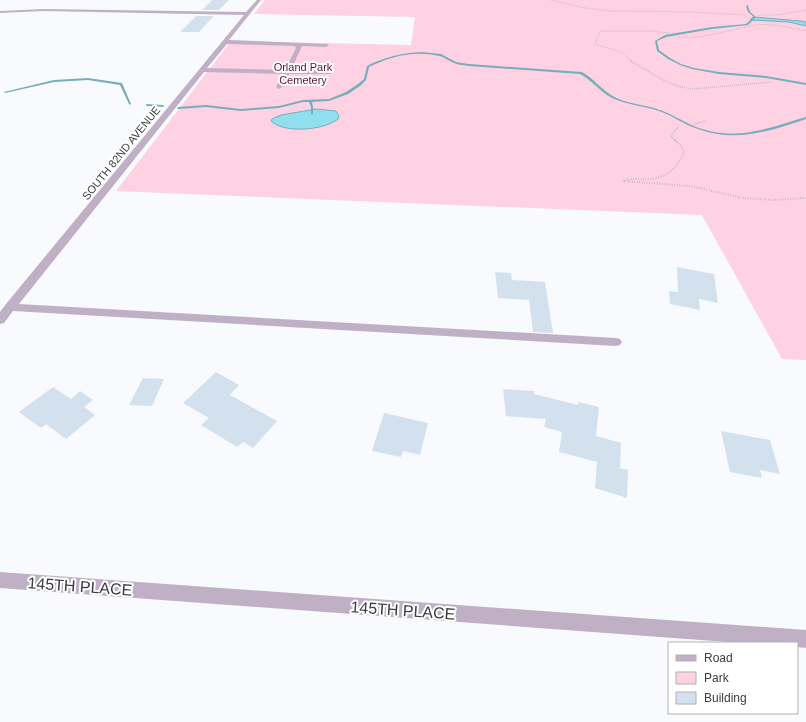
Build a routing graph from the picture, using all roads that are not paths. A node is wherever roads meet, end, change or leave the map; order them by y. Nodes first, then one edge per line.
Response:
1 (259, 0) edge
2 (0, 12) edge
3 (248, 14) junction
4 (225, 42) junction
5 (296, 44) junction
6 (326, 45) dead end
7 (202, 70) junction
8 (287, 72) junction
9 (329, 74) dead end
10 (279, 87) dead end
11 (10, 308) junction
12 (0, 320) edge
13 (616, 342) dead end
14 (0, 580) edge
15 (806, 639) edge

1 - 3 street, SOUTH 82ND AVENUE
2 - 3 street
3 - 4 street, SOUTH 82ND AVENUE
4 - 5 street
4 - 7 street, SOUTH 82ND AVENUE
5 - 6 street
5 - 8 street
7 - 8 street
7 - 11 street, SOUTH 82ND AVENUE
8 - 9 street
8 - 10 street
11 - 12 street, SOUTH 82ND AVENUE
11 - 13 street
14 - 15 street, 145TH PLACE

